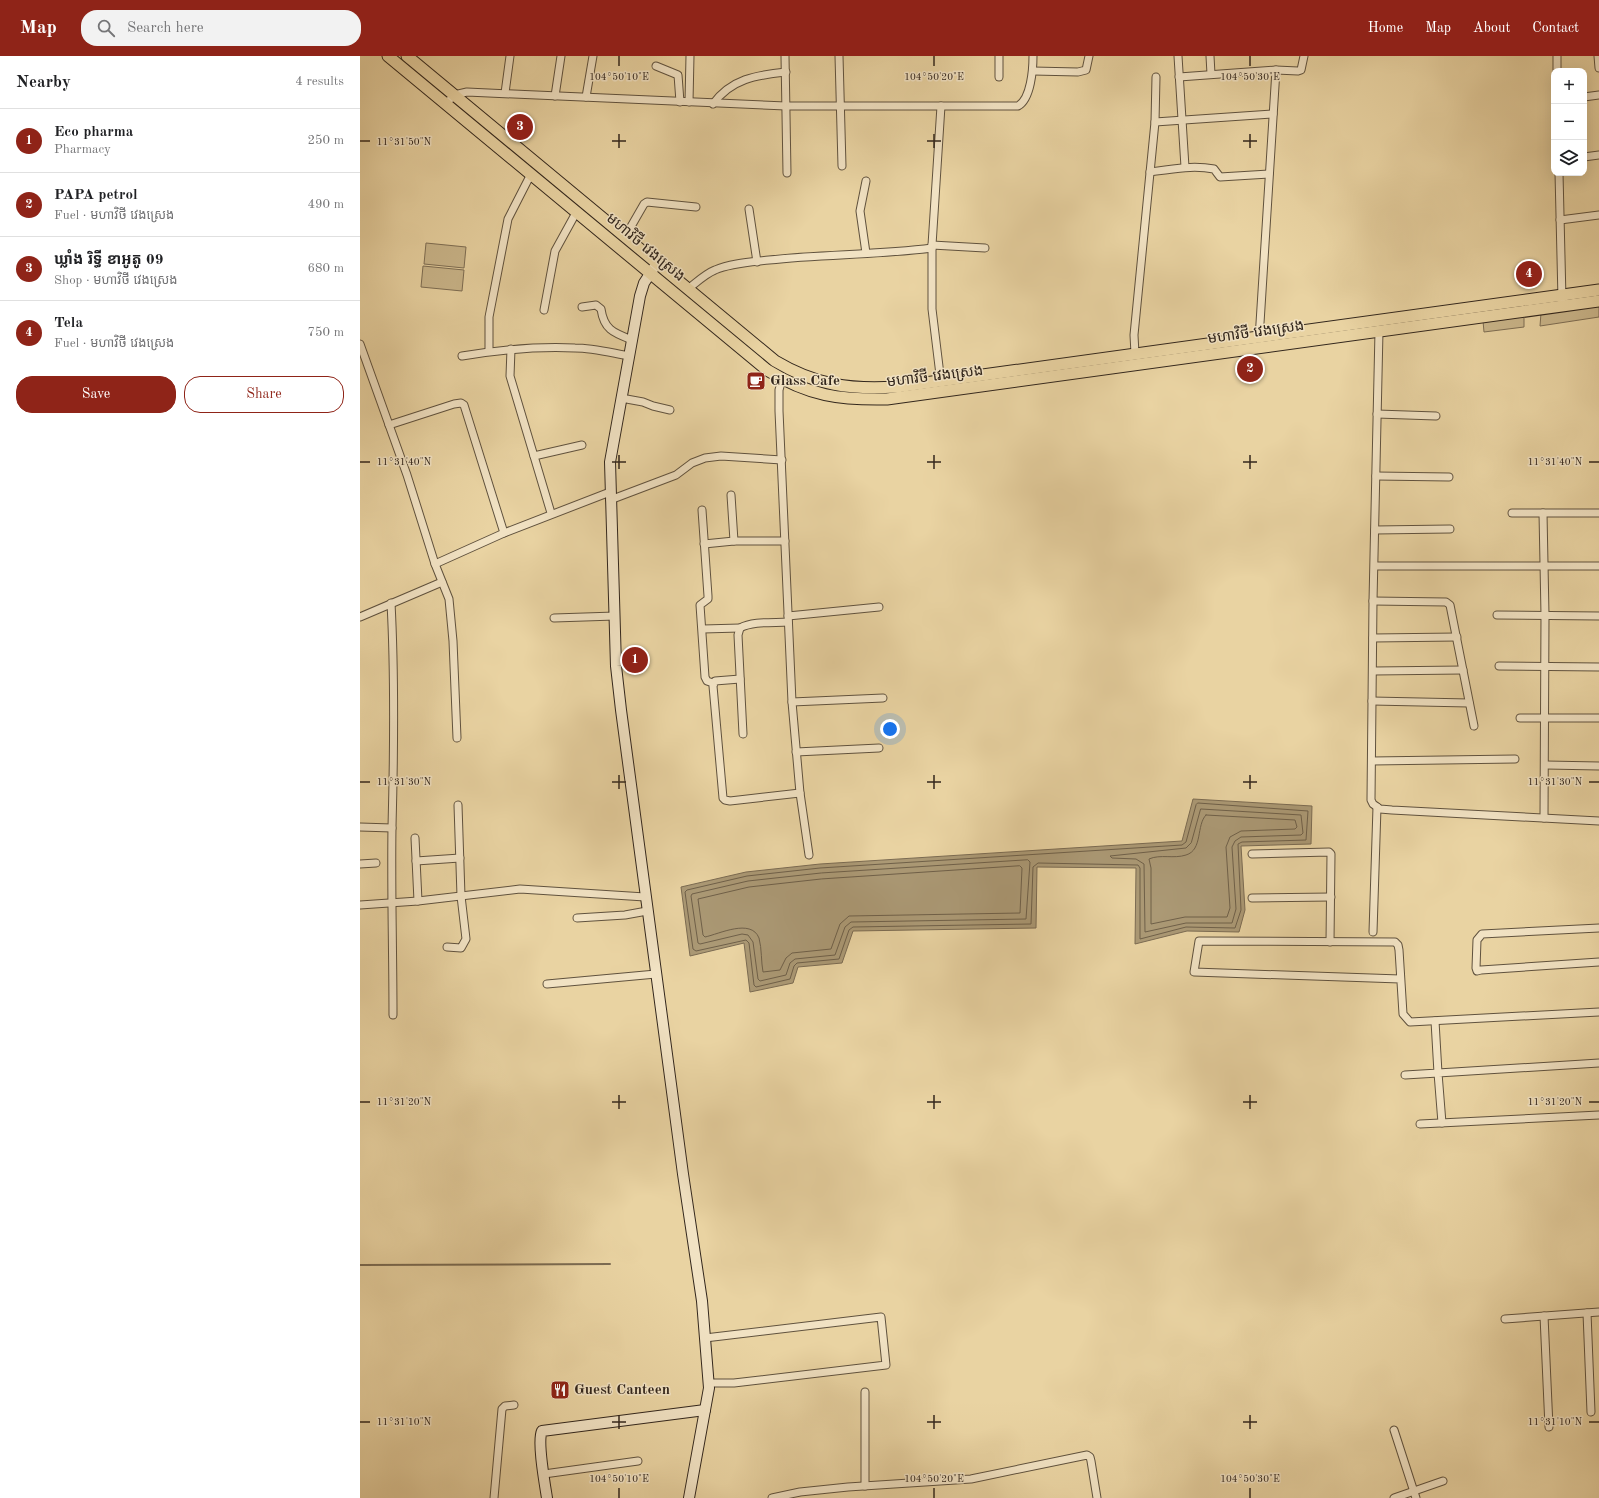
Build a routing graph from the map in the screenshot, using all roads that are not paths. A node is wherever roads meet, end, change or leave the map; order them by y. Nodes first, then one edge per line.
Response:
1 (388, 56) edge
2 (407, 56) edge
3 (510, 56) edge
4 (561, 56) edge
5 (593, 56) edge
6 (690, 56) edge
7 (785, 56) edge
8 (839, 56) edge
9 (999, 56) edge
10 (1033, 56) edge
11 (1089, 56) edge
12 (1178, 56) edge
13 (1210, 56) edge
14 (1304, 56) edge
15 (1557, 56) edge
16 (1598, 56) edge
17 (656, 66) dead end
18 (1557, 68) edge
19 (1599, 68) edge
20 (1276, 70) junction
21 (1033, 71) junction
22 (786, 72) junction
23 (1211, 74) junction
24 (999, 77) dead end
25 (1156, 77) dead end
26 (1179, 77) junction
27 (505, 94) junction
28 (454, 95) junction
29 (1599, 95) edge
30 (555, 96) junction
31 (586, 97) junction
32 (1587, 97) edge
33 (680, 102) junction
34 (689, 102) junction
35 (446, 104) junction
36 (713, 104) junction
37 (786, 106) junction
38 (840, 106) junction
39 (941, 106) junction
40 (1273, 114) junction
41 (1181, 121) junction
42 (1155, 122) junction
43 (1599, 155) edge
44 (1587, 157) edge
45 (842, 166) dead end
46 (1185, 168) junction
47 (1150, 172) junction
48 (787, 173) dead end
49 (531, 174) junction
50 (1269, 174) junction
51 (1559, 176) edge
52 (866, 181) dead end
53 (696, 207) dead end
54 (749, 209) dead end
55 (577, 211) junction
56 (1599, 215) edge
57 (1560, 220) junction
58 (625, 237) junction
59 (932, 246) junction
60 (985, 248) dead end
61 (866, 253) junction
62 (757, 262) junction
63 (657, 264) junction
64 (649, 272) junction
65 (688, 289) junction
66 (1599, 290) edge
67 (1562, 300) junction
68 (1599, 301) edge
69 (582, 307) dead end
70 (544, 310) dead end
71 (1445, 311) junction
72 (1447, 322) junction
73 (1379, 331) junction
74 (632, 340) junction
75 (1259, 342) junction
76 (360, 344) edge
77 (511, 350) junction
78 (489, 351) junction
79 (1135, 354) junction
80 (462, 356) dead end
81 (630, 356) junction
82 (782, 378) junction
83 (942, 386) junction
84 (621, 398) junction
85 (670, 410) dead end
86 (1377, 414) junction
87 (1436, 416) dead end
88 (389, 425) junction
89 (582, 445) dead end
90 (534, 456) junction
91 (782, 460) junction
92 (1376, 476) junction
93 (1449, 478) dead end
94 (731, 495) dead end
95 (610, 496) junction
96 (702, 510) dead end
97 (551, 513) junction
98 (1512, 513) dead end
99 (1599, 513) edge
100 (1544, 514) junction
101 (1450, 529) dead end
102 (1375, 530) junction
103 (504, 533) junction
104 (734, 541) junction
105 (785, 541) junction
106 (704, 544) junction
107 (435, 564) junction
108 (1375, 566) junction
109 (1545, 566) junction
110 (1599, 566) edge
111 (442, 582) junction
112 (1373, 601) junction
113 (391, 603) junction
114 (879, 607) dead end
115 (1497, 615) dead end
116 (615, 616) junction
117 (1545, 616) junction
118 (1599, 616) edge
119 (360, 617) edge
120 (554, 618) dead end
121 (788, 619) junction
122 (740, 628) junction
123 (703, 629) junction
124 (1456, 637) junction
125 (1373, 638) junction
126 (1499, 666) dead end
127 (1546, 666) junction
128 (1599, 667) edge
129 (1463, 670) junction
130 (1374, 671) junction
131 (740, 679) junction
132 (713, 683) junction
133 (883, 698) dead end
134 (1372, 701) junction
135 (792, 702) junction
136 (1470, 703) junction
137 (1520, 718) dead end
138 (1546, 718) junction
139 (1599, 718) edge
140 (1474, 726) dead end
141 (743, 734) dead end
142 (457, 738) dead end
143 (879, 748) dead end
144 (796, 752) junction
145 (1515, 759) dead end
146 (1372, 761) junction
147 (1546, 765) junction
148 (1599, 766) edge
149 (800, 793) junction
150 (458, 805) dead end
151 (1377, 806) junction
152 (1544, 818) junction
153 (1599, 821) edge
154 (360, 827) edge
155 (392, 828) junction
156 (414, 838) dead end
157 (1252, 854) dead end
158 (809, 855) dead end
159 (460, 858) junction
160 (416, 861) junction
161 (360, 864) edge
162 (376, 864) dead end
163 (462, 896) junction
164 (645, 897) junction
165 (1331, 897) junction
166 (1252, 898) dead end
167 (418, 901) junction
168 (392, 903) junction
169 (360, 905) edge
170 (647, 911) junction
171 (577, 918) dead end
172 (1599, 928) edge
173 (1373, 932) dead end
174 (1330, 942) junction
175 (447, 948) dead end
176 (1599, 962) edge
177 (656, 974) junction
178 (1400, 979) junction
179 (547, 984) dead end
180 (1599, 1012) edge
181 (393, 1015) dead end
182 (1435, 1021) junction
183 (1599, 1063) edge
184 (1438, 1073) junction
185 (1405, 1075) dead end
186 (1599, 1115) edge
187 (1442, 1123) junction
188 (1420, 1124) dead end
189 (1599, 1312) edge
190 (1587, 1313) junction
191 (1544, 1316) junction
192 (1505, 1319) dead end
193 (705, 1338) junction
194 (708, 1383) junction
195 (865, 1392) dead end
196 (514, 1406) dead end
197 (705, 1410) junction
198 (1591, 1412) dead end
199 (1549, 1427) dead end
200 (1394, 1430) dead end
201 (638, 1461) dead end
202 (544, 1474) junction
203 (1443, 1481) dead end
204 (865, 1486) junction
205 (1415, 1494) edge
206 (494, 1498) edge
207 (547, 1498) edge
208 (689, 1498) edge
209 (772, 1498) edge
210 (1096, 1498) edge
211 (1394, 1498) edge

1 - 35 main road, មហាវិថី វេងស្រេង
2 - 28 main road, មហាវិថី វេងស្រេង
3 - 27 street
4 - 30 street
5 - 31 street
6 - 34 street
7 - 22 street
8 - 38 street
9 - 24 street
10 - 21 street
11 - 21 street
12 - 26 street
13 - 23 street
14 - 20 street
15 - 18 street
16 - 19 street
17 - 33 street
20 - 23 street
20 - 40 street
21 - 39 street
22 - 36 street
22 - 37 street
23 - 26 street
25 - 42 street
26 - 41 street
27 - 28 street
27 - 30 street
28 - 35 street
28 - 58 main road, មហាវិថី វេងស្រេង
29 - 32 street
30 - 31 street
31 - 33 street
33 - 34 street
34 - 36 street
35 - 49 main road, មហាវិថី វេងស្រេង
36 - 37 street
37 - 38 street
37 - 48 street
38 - 39 street
38 - 45 street
39 - 59 street
40 - 41 street
40 - 50 street
41 - 42 street
41 - 46 street
42 - 47 street
43 - 44 street
46 - 47 street
46 - 50 street
47 - 79 street
49 - 55 main road, មហាវិថី វេងស្រេង
49 - 78 street
50 - 75 street
51 - 57 street
52 - 61 street
53 - 58 street
54 - 62 street
55 - 64 main road, មហាវិថី វេងស្រេង
55 - 70 street
56 - 57 street
57 - 67 street
58 - 63 main road, មហាវិថី វេងស្រេង
59 - 60 street
59 - 61 street
59 - 83 street
61 - 62 street
62 - 65 street
63 - 64 street
63 - 65 main road, មហាវិថី វេងស្រេង
64 - 74 street
64 - 82 main road, មហាវិថី វេងស្រេង
65 - 83 main road, មហាវិថី វេងស្រេង
66 - 67 main road, មហាវិថី វេងស្រេង
67 - 68 main road, មហាវិថី វេងស្រេង
67 - 71 main road, មហាវិថី វេងស្រេង
67 - 72 main road, មហាវិថី វេងស្រេង
69 - 74 street
71 - 72 main road
71 - 75 main road, មហាវិថី វេងស្រេង
72 - 73 main road, មហាវិថី វេងស្រេង
73 - 75 main road, មហាវិថី វេងស្រេង
73 - 86 street
74 - 81 street
75 - 79 main road, មហាវិថី វេងស្រេង
75 - 83 main road, មហាវិថី វេងស្រេង
76 - 88 street
77 - 78 street
77 - 81 street
77 - 90 street
78 - 80 street
79 - 83 main road, មហាវិថី វេងស្រេង
81 - 84 street
82 - 83 main road, មហាវិថី វេងស្រេង
82 - 91 street
84 - 85 street
84 - 95 street
86 - 87 street
86 - 92 street
88 - 103 street
88 - 107 street
89 - 90 street
90 - 97 street
91 - 95 street
91 - 105 street
92 - 93 street
92 - 102 street
94 - 104 street
95 - 97 street
95 - 116 street
96 - 106 street
97 - 103 street
98 - 100 street
99 - 100 street
100 - 109 street
101 - 102 street
102 - 108 street
103 - 107 street
104 - 105 street
104 - 106 street
105 - 121 street
106 - 123 street
107 - 111 street
108 - 109 street
108 - 112 street
109 - 110 street
109 - 117 street
111 - 113 street
111 - 142 street
112 - 124 street
112 - 125 street
113 - 119 street
113 - 155 street
114 - 121 street
115 - 117 street
116 - 120 street
116 - 164 street
117 - 118 street
117 - 127 street
121 - 122 street
121 - 135 street
122 - 123 street
122 - 131 street
123 - 132 street
124 - 125 street
124 - 129 street
125 - 130 street
126 - 127 street
127 - 128 street
127 - 138 street
129 - 130 street
129 - 136 street
130 - 134 street
131 - 132 street
131 - 141 street
132 - 149 street
133 - 135 street
134 - 136 street
134 - 146 street
135 - 144 street
136 - 140 street
137 - 138 street
138 - 139 street
138 - 147 street
143 - 144 street
144 - 149 street
145 - 146 street
146 - 151 street
147 - 148 street
147 - 152 street
149 - 158 street
150 - 159 street
151 - 152 street
151 - 173 street
152 - 153 street
154 - 155 street
155 - 168 street
156 - 160 street
157 - 165 street
159 - 160 street
159 - 163 street
160 - 167 street
161 - 162 street
163 - 164 street
163 - 167 street
163 - 175 street
164 - 170 street
165 - 166 street
165 - 174 street
167 - 168 street
168 - 169 street
168 - 181 street
170 - 171 street
170 - 177 street
172 - 176 street
174 - 178 street
174 - 178 street
177 - 179 street
177 - 193 street
178 - 182 street
180 - 182 street
182 - 184 street
183 - 184 street
184 - 185 street
184 - 187 street
186 - 187 street
187 - 188 street
189 - 190 street
190 - 191 street
190 - 198 street
191 - 192 street
191 - 199 street
193 - 194 street
193 - 194 street
194 - 197 street
195 - 204 street
196 - 206 street
197 - 202 street
197 - 208 street
200 - 205 street
201 - 202 street
202 - 207 street
203 - 205 street
204 - 209 street
204 - 210 street
205 - 211 street

